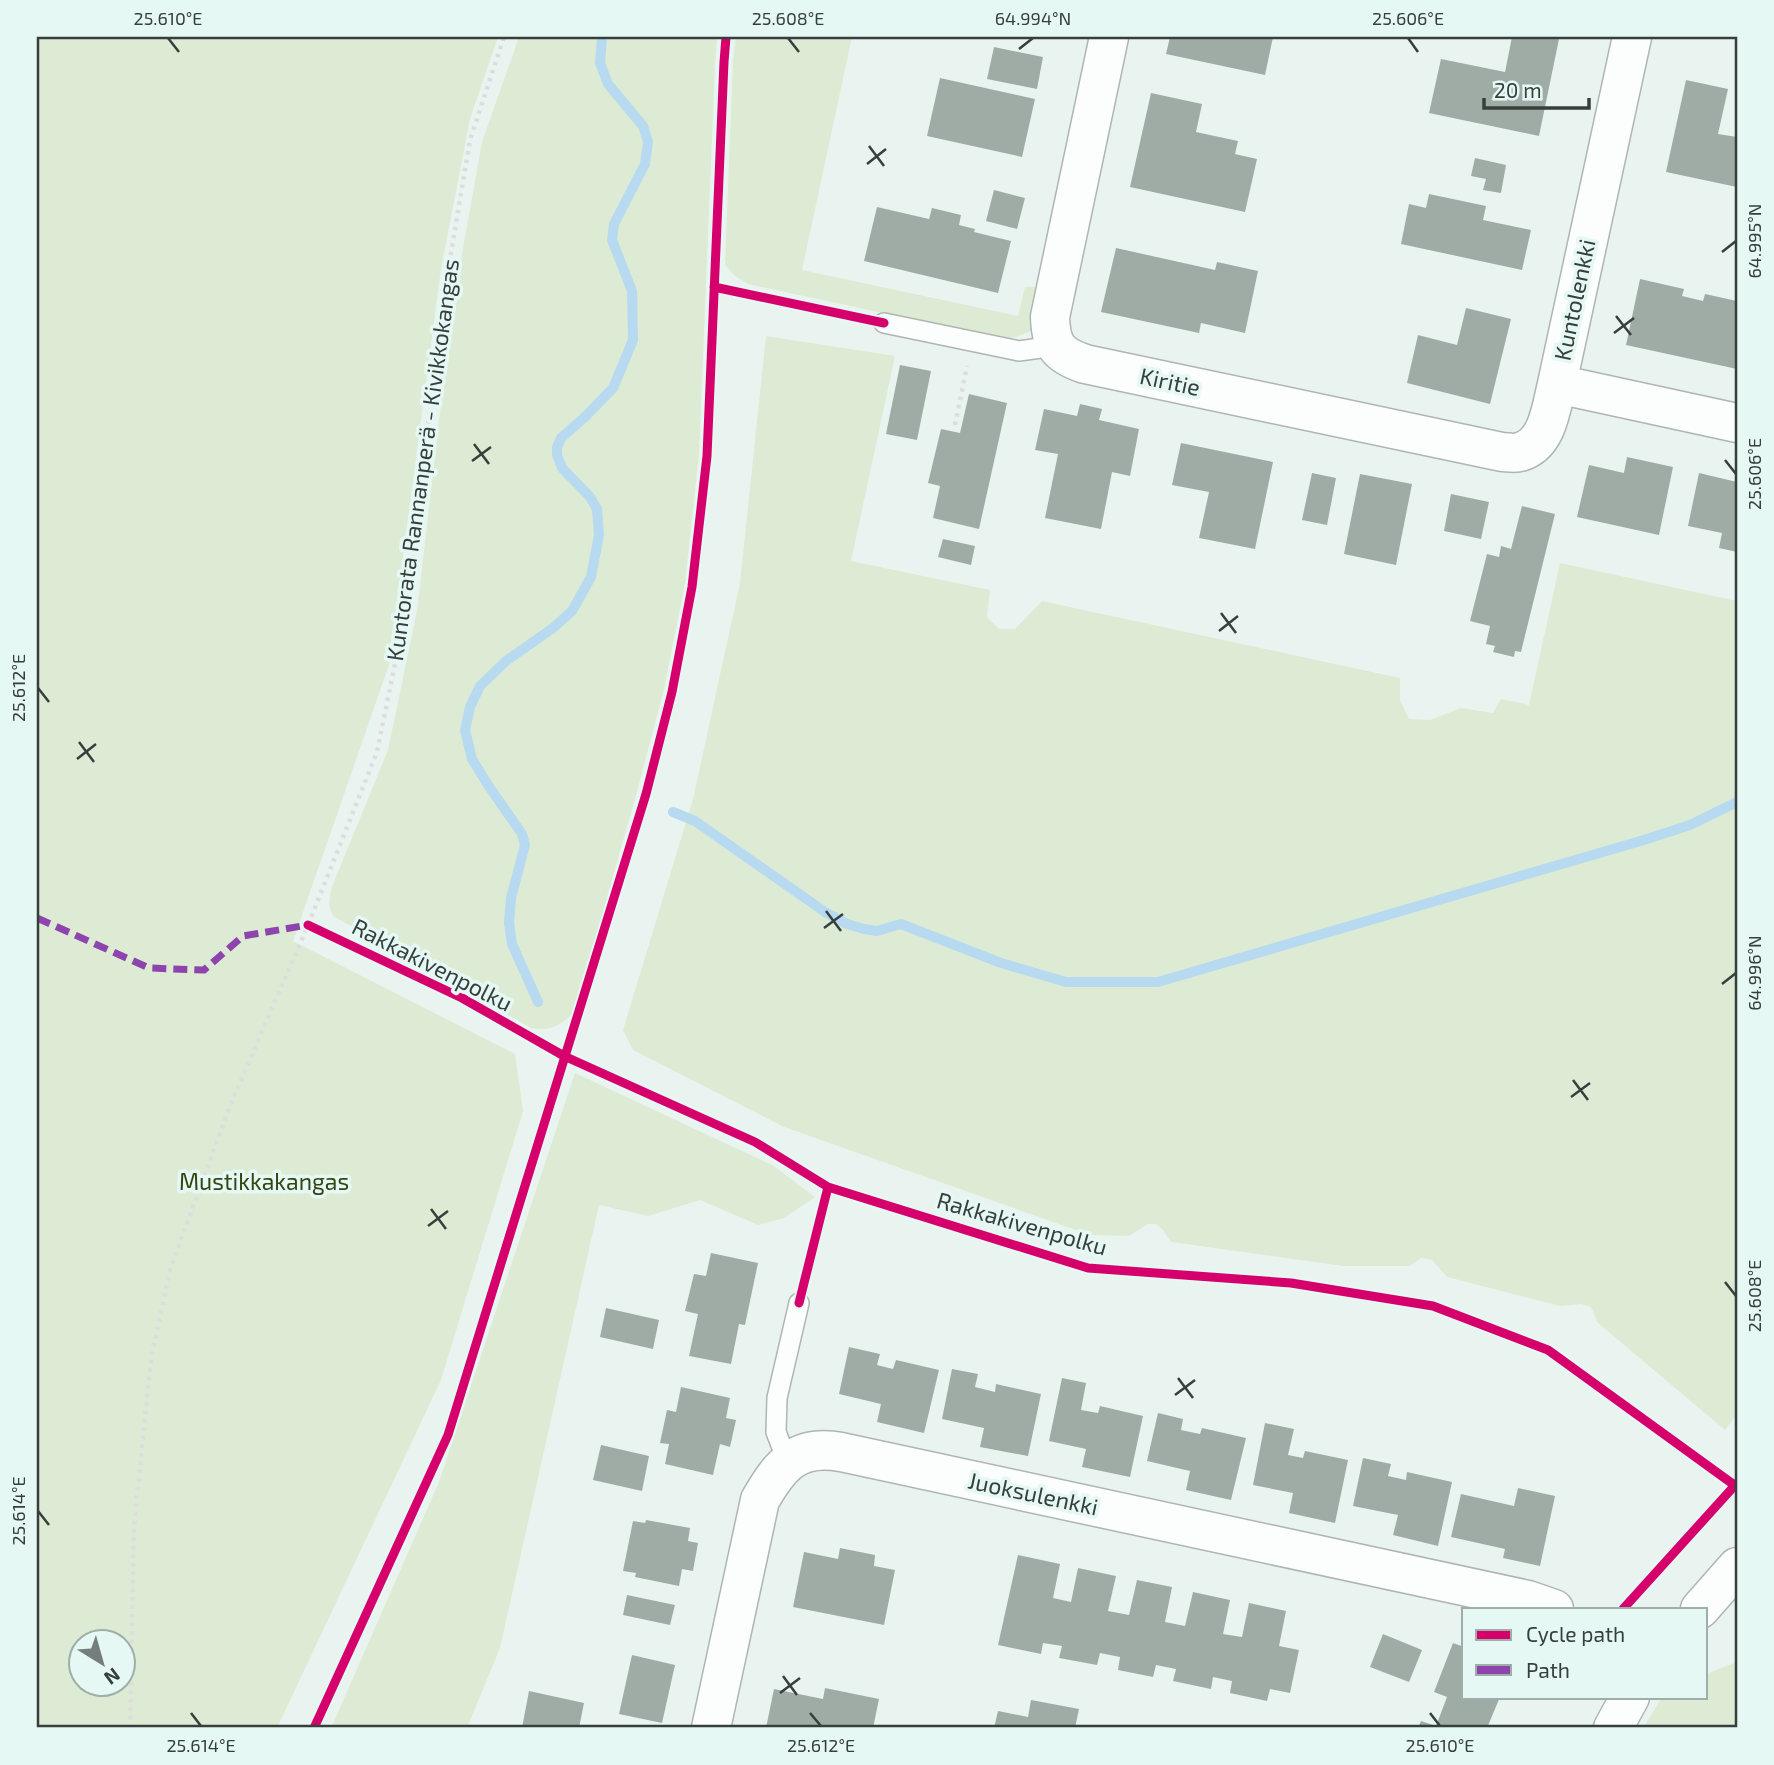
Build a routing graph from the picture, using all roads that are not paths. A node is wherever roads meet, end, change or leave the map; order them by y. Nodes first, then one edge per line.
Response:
1 (1110, 37) edge
2 (1632, 37) edge
3 (884, 323) dead end
4 (1055, 346) junction
5 (1557, 384) junction
6 (1737, 423) edge
7 (799, 1303) dead end
8 (788, 1463) junction
9 (1737, 1567) edge
10 (1551, 1608) edge
11 (1701, 1608) edge
12 (1629, 1698) edge
13 (711, 1728) edge
14 (1612, 1728) edge

1 - 4 street
2 - 5 street, Kuntolenkki
3 - 4 lane
4 - 5 street, Kiritie
5 - 6 street, Kuntolenkki
7 - 8 lane
8 - 10 street, Juoksulenkki
8 - 13 street, Juoksulenkki
9 - 11 street
12 - 14 street

